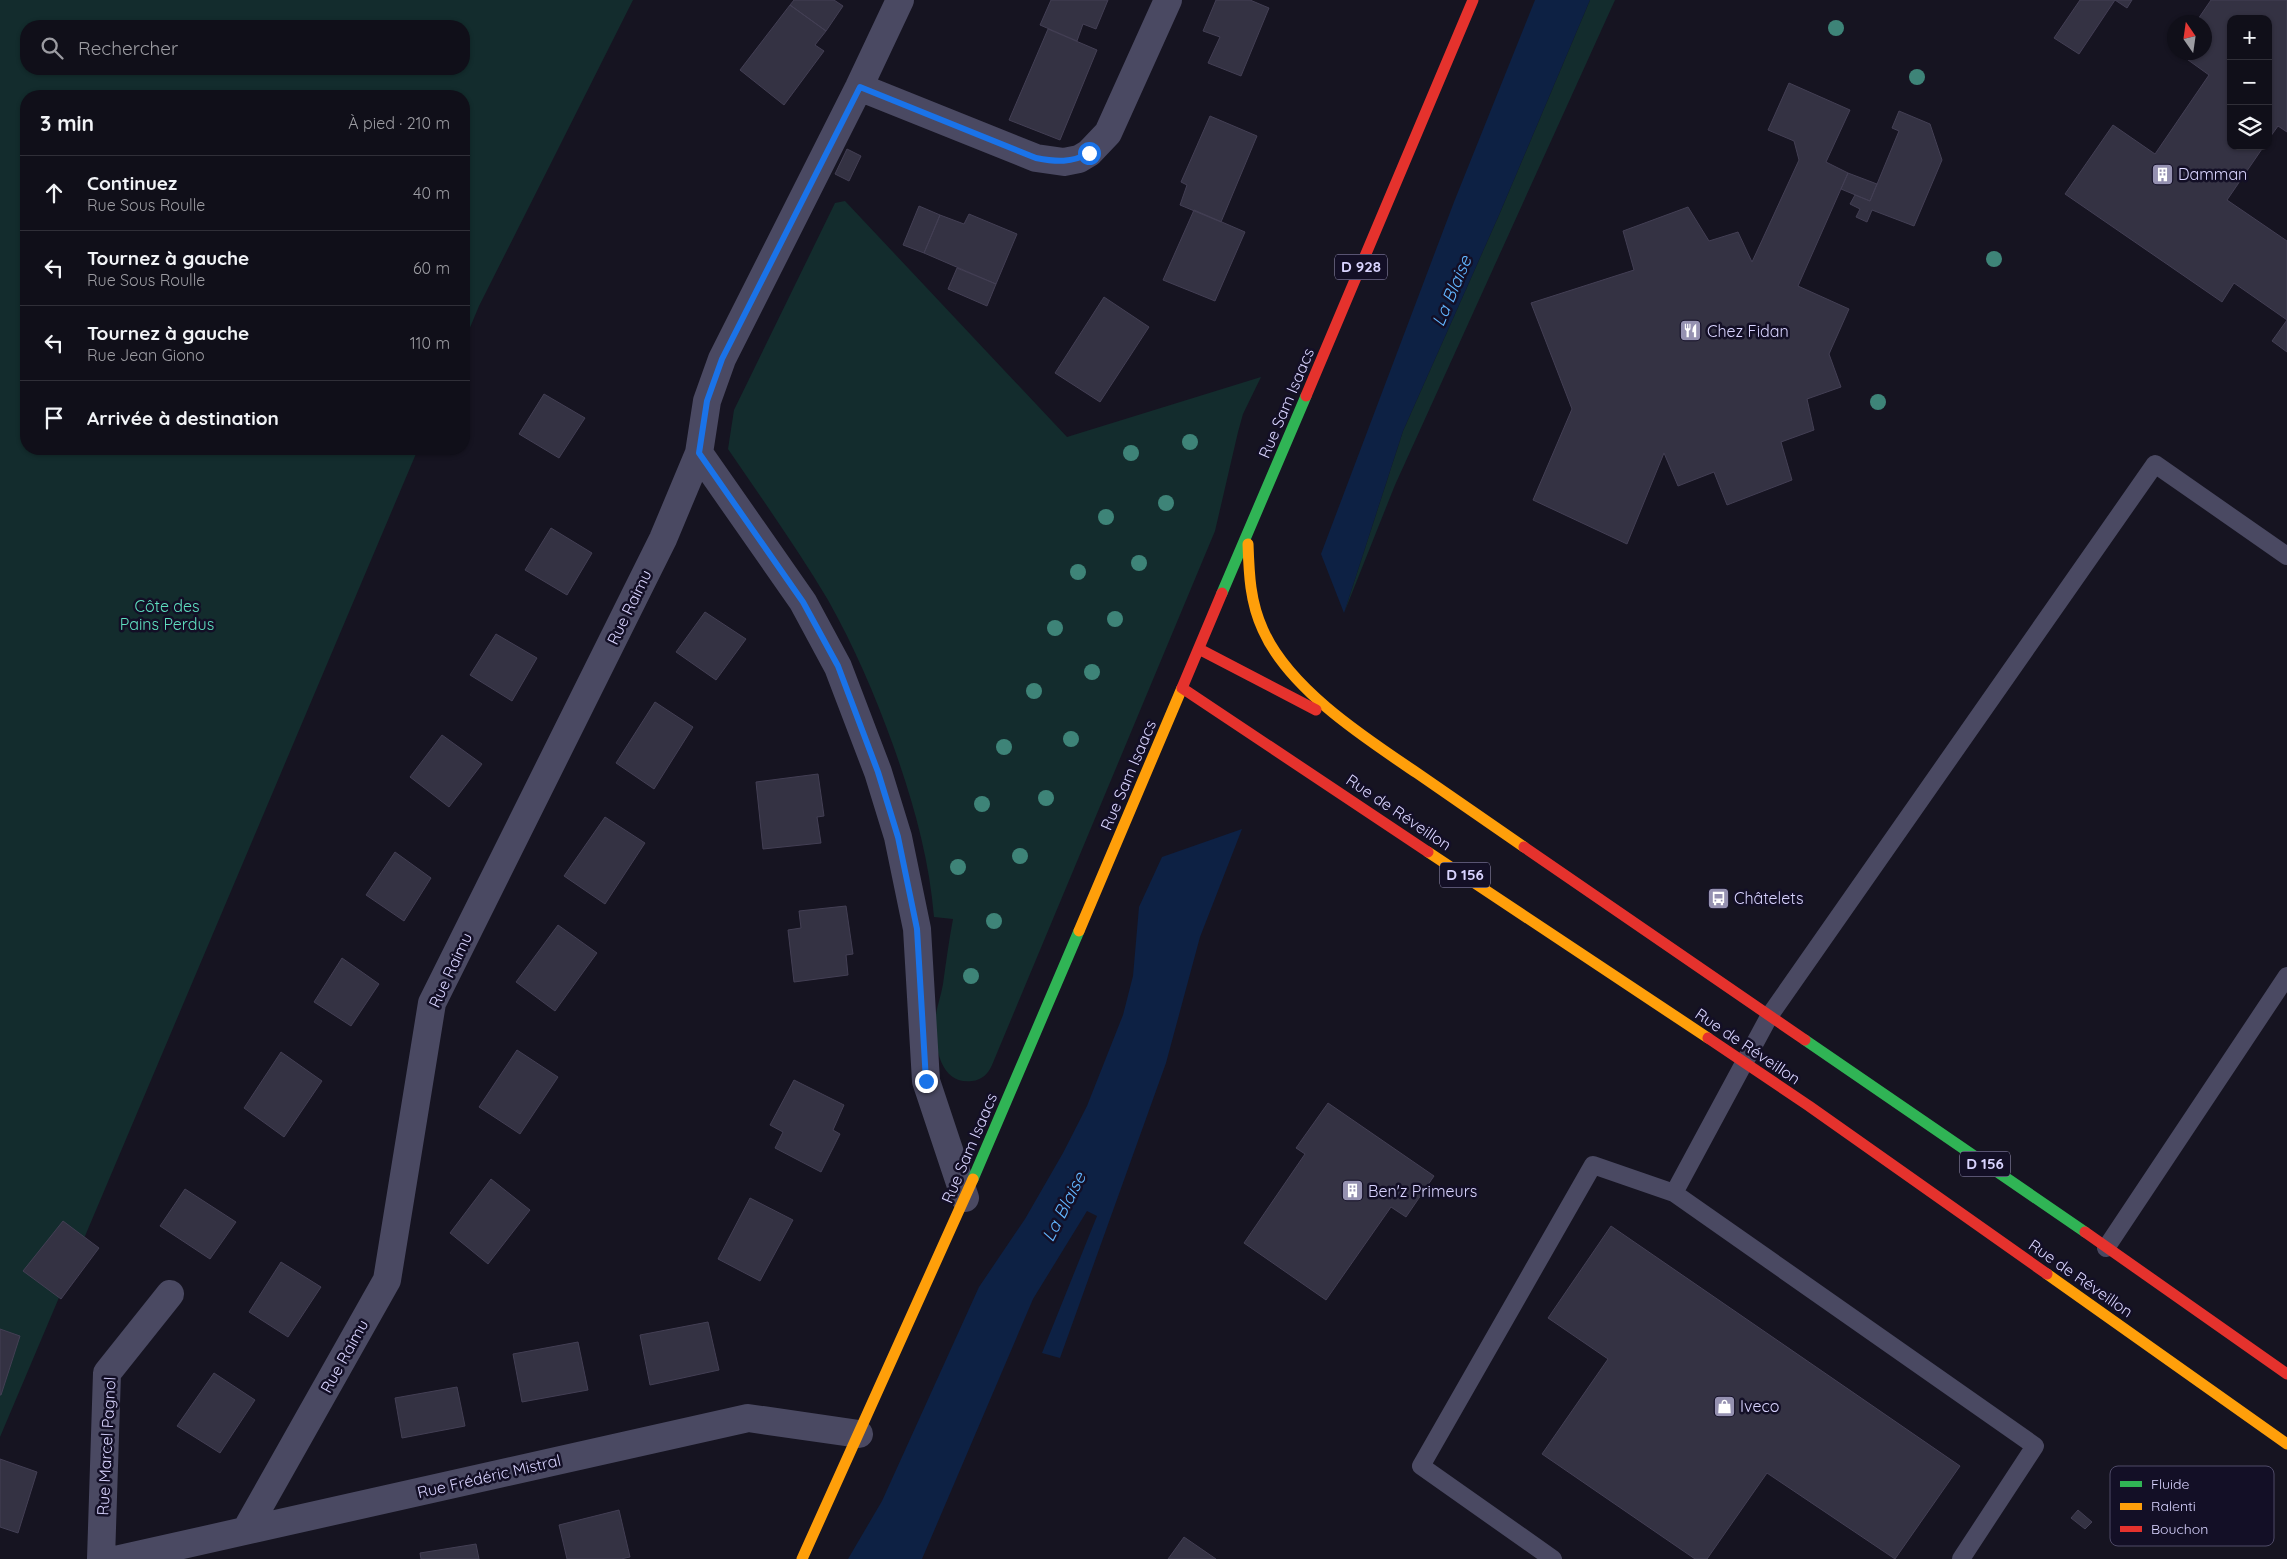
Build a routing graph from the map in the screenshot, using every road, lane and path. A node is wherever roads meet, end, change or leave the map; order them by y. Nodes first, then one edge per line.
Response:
1 (900, 0) edge
2 (1168, 0) edge
3 (1473, 0) edge
4 (860, 87) junction
5 (699, 453) junction
6 (1249, 533) junction
7 (2287, 556) edge
8 (1199, 649) junction
9 (1182, 688) junction
10 (1357, 732) junction
11 (2287, 976) edge
12 (1770, 1015) junction
13 (1745, 1064) junction
14 (1674, 1193) junction
15 (966, 1198) junction
16 (2106, 1248) junction
17 (170, 1294) dead end
18 (2287, 1374) edge
19 (859, 1434) junction
20 (2287, 1444) edge
21 (246, 1530) junction
22 (101, 1559) edge
23 (120, 1559) edge
24 (802, 1559) edge
25 (1553, 1559) edge
26 (1961, 1559) edge

1 - 4 street, Rue Raimu
2 - 4 street
3 - 6 main road, Rue Sam Isaacs / D 928
4 - 5 street, Rue Raimu
5 - 15 street
5 - 21 street, Rue Raimu
6 - 8 main road, Rue Sam Isaacs / D 928
6 - 10 main road, D 156
7 - 12 lane
8 - 9 main road, Rue Sam Isaacs / D 928
8 - 10 main road, D 156
9 - 13 main road, Rue de Réveillon / D 156
9 - 15 main road, Rue Sam Isaacs / D 928
10 - 12 main road, D 156
11 - 16 lane
12 - 13 lane
12 - 16 main road, D 156
13 - 14 lane
13 - 20 main road, Rue de Réveillon / D 156
14 - 25 lane
14 - 26 lane
15 - 19 main road, Rue Sam Isaacs / D 928
16 - 18 main road, D 156
17 - 22 street, Rue Marcel Pagnol
19 - 21 street, Rue Frédéric Mistral
19 - 24 main road, Rue Sam Isaacs / D 928
21 - 23 street, Rue Frédéric Mistral

